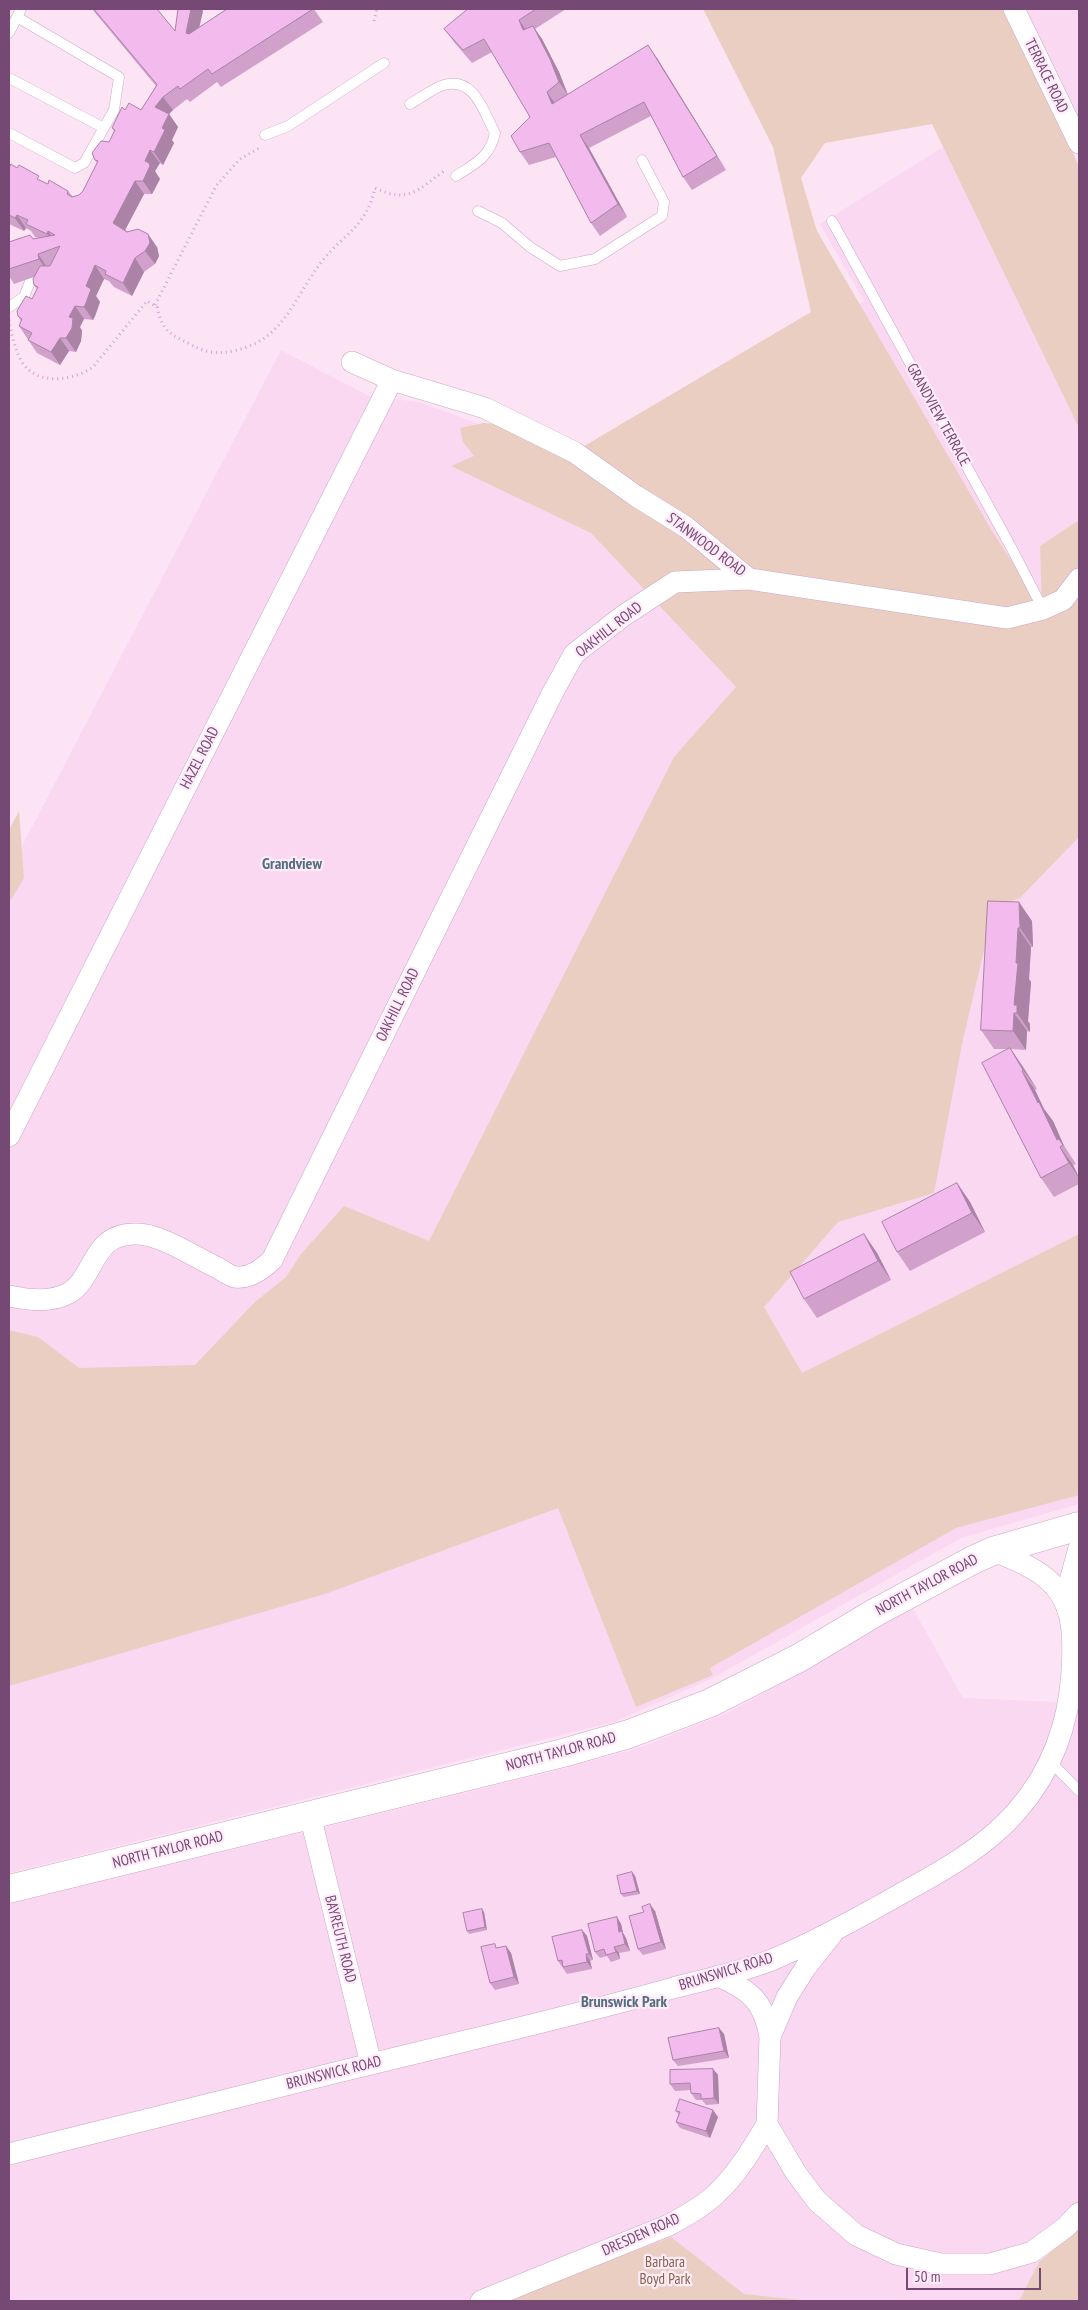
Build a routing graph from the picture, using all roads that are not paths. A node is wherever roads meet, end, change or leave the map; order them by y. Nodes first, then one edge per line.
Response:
1 (1014, 9) edge
2 (19, 13) edge
3 (9, 33) edge
4 (384, 63) dead end
5 (9, 78) edge
6 (410, 104) dead end
7 (104, 128) junction
8 (9, 133) edge
9 (265, 135) road end
10 (1079, 143) edge
11 (642, 160) dead end
12 (456, 176) dead end
13 (478, 211) dead end
14 (832, 222) dead end
15 (31, 279) edge
16 (9, 308) edge
17 (352, 362) dead end
18 (392, 380) junction
19 (749, 579) junction
20 (1079, 579) edge
21 (1043, 609) junction
22 (9, 1136) edge
23 (9, 1296) edge
24 (1079, 1526) edge
25 (1079, 1548) edge
26 (993, 1551) junction
27 (1075, 1624) edge
28 (1079, 1719) edge
29 (1054, 1752) junction
30 (1079, 1790) edge
31 (310, 1815) junction
32 (9, 1889) edge
33 (833, 1932) junction
34 (718, 1976) junction
35 (770, 2037) junction
36 (371, 2064) junction
37 (767, 2124) junction
38 (9, 2154) edge
39 (1079, 2213) edge
40 (481, 2301) edge

1 - 10 street, TERRACE ROAD
2 - 3 lane
2 - 7 lane
4 - 9 lane
5 - 7 lane
6 - 12 lane
7 - 8 lane
11 - 13 lane
14 - 21 lane, GRANDVIEW TERRACE
15 - 16 lane
17 - 18 street, STANWOOD ROAD
18 - 19 street, STANWOOD ROAD
18 - 22 street, HAZEL ROAD
19 - 21 street, STANWOOD ROAD
19 - 23 street, OAKHILL ROAD
20 - 21 street, STANWOOD ROAD
24 - 26 street, NORTH TAYLOR ROAD
25 - 27 street
26 - 27 street, BRUNSWICK ROAD
26 - 31 street, NORTH TAYLOR ROAD
27 - 29 street, BRUNSWICK ROAD
28 - 29 street
29 - 30 lane
29 - 33 street, BRUNSWICK ROAD
31 - 32 street, NORTH TAYLOR ROAD
31 - 36 street, BAYREUTH ROAD
33 - 34 street, BRUNSWICK ROAD
33 - 35 street
34 - 35 street
34 - 36 street, BRUNSWICK ROAD
35 - 37 street
36 - 38 street, BRUNSWICK ROAD
37 - 39 street
37 - 40 street, DRESDEN ROAD

